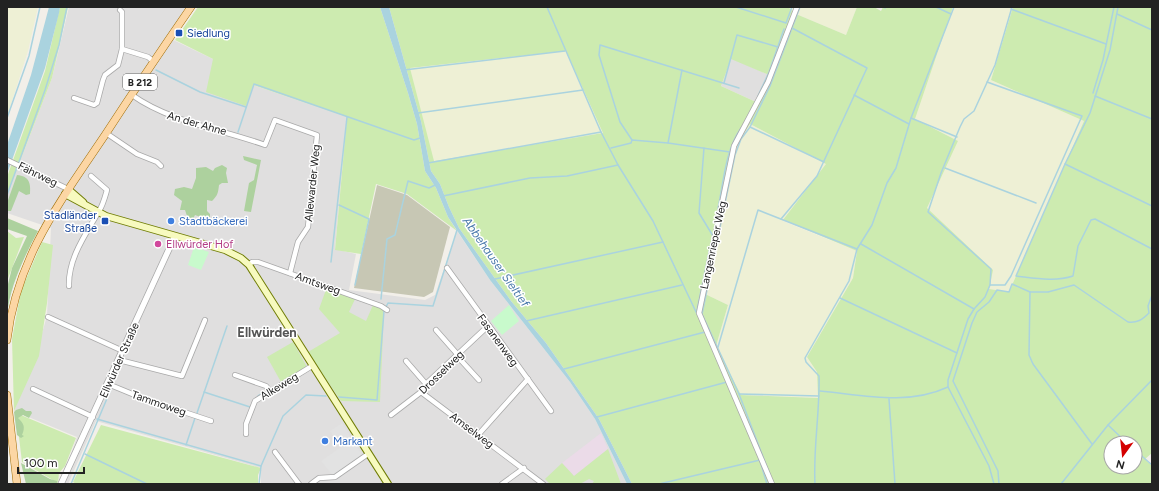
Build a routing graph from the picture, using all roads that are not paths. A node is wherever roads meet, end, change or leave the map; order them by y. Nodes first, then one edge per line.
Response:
1 (191, 7) edge
2 (797, 7) edge
3 (120, 10) dead end
4 (122, 49) junction
5 (154, 62) junction
6 (132, 95) junction
7 (74, 98) dead end
8 (106, 133) junction
9 (266, 145) joint
10 (7, 160) edge
11 (161, 166) dead end
12 (91, 176) dead end
13 (67, 191) junction
14 (98, 213) junction
15 (175, 236) junction
16 (249, 265) junction
17 (446, 268) dead end
18 (290, 273) junction
19 (69, 286) dead end
20 (387, 310) dead end
21 (48, 317) dead end
22 (205, 320) dead end
23 (488, 326) junction
24 (436, 330) dead end
25 (7, 340) edge
26 (123, 351) junction
27 (458, 355) junction
28 (119, 360) junction
29 (406, 361) dead end
30 (312, 366) junction
31 (235, 375) dead end
32 (528, 379) junction
33 (479, 380) dead end
34 (108, 384) junction
35 (426, 384) junction
36 (33, 389) dead end
37 (270, 391) junction
38 (421, 392) junction
39 (7, 395) edge
40 (551, 411) dead end
41 (391, 415) dead end
42 (93, 417) junction
43 (211, 420) dead end
44 (246, 434) dead end
45 (478, 435) junction
46 (276, 452) dead end
47 (368, 454) junction
48 (524, 468) junction
49 (17, 484) edge
50 (61, 484) edge
51 (299, 484) edge
52 (311, 484) edge
53 (388, 484) edge
54 (502, 484) edge
55 (543, 484) edge
56 (772, 484) edge

1 - 5 main road, B 212
2 - 56 street, Langenrieper Weg
3 - 4 street
4 - 5 street
4 - 7 street
5 - 6 main road, B 212
6 - 8 main road, B 212
6 - 9 street, An der Ahne
8 - 11 street
8 - 13 main road, B 212
9 - 18 street, Allewarder Weg
10 - 13 street, Fährweg
12 - 14 street
13 - 14 main road
13 - 25 main road, B 212
14 - 15 main road
14 - 19 street
15 - 16 main road
15 - 26 street, Ellwürder Straße
16 - 18 street, Amtsweg
16 - 30 main road
17 - 23 street, Fasanenweg
18 - 20 street, Amtsweg
21 - 26 street
22 - 28 street
23 - 27 street, Drosselweg
23 - 32 street, Fasanenweg
24 - 27 street
26 - 28 street, Ellwürder Straße
27 - 33 street
27 - 35 street, Drosselweg
28 - 34 street, Ellwürder Straße
29 - 35 street
30 - 37 street, Alkeweg
30 - 47 main road
31 - 37 street
32 - 40 street, Fasanenweg
32 - 45 street
34 - 42 street, Ellwürder Straße
34 - 43 street, Tammoweg
35 - 38 street, Drosselweg
36 - 42 street
37 - 44 street, Alkeweg
38 - 41 street, Drosselweg
38 - 45 street, Amselweg
39 - 49 main road
42 - 50 street, Ellwürder Straße
45 - 48 street, Amselweg
46 - 51 street
47 - 52 street
47 - 53 main road
48 - 54 street
48 - 55 street, Amselweg

